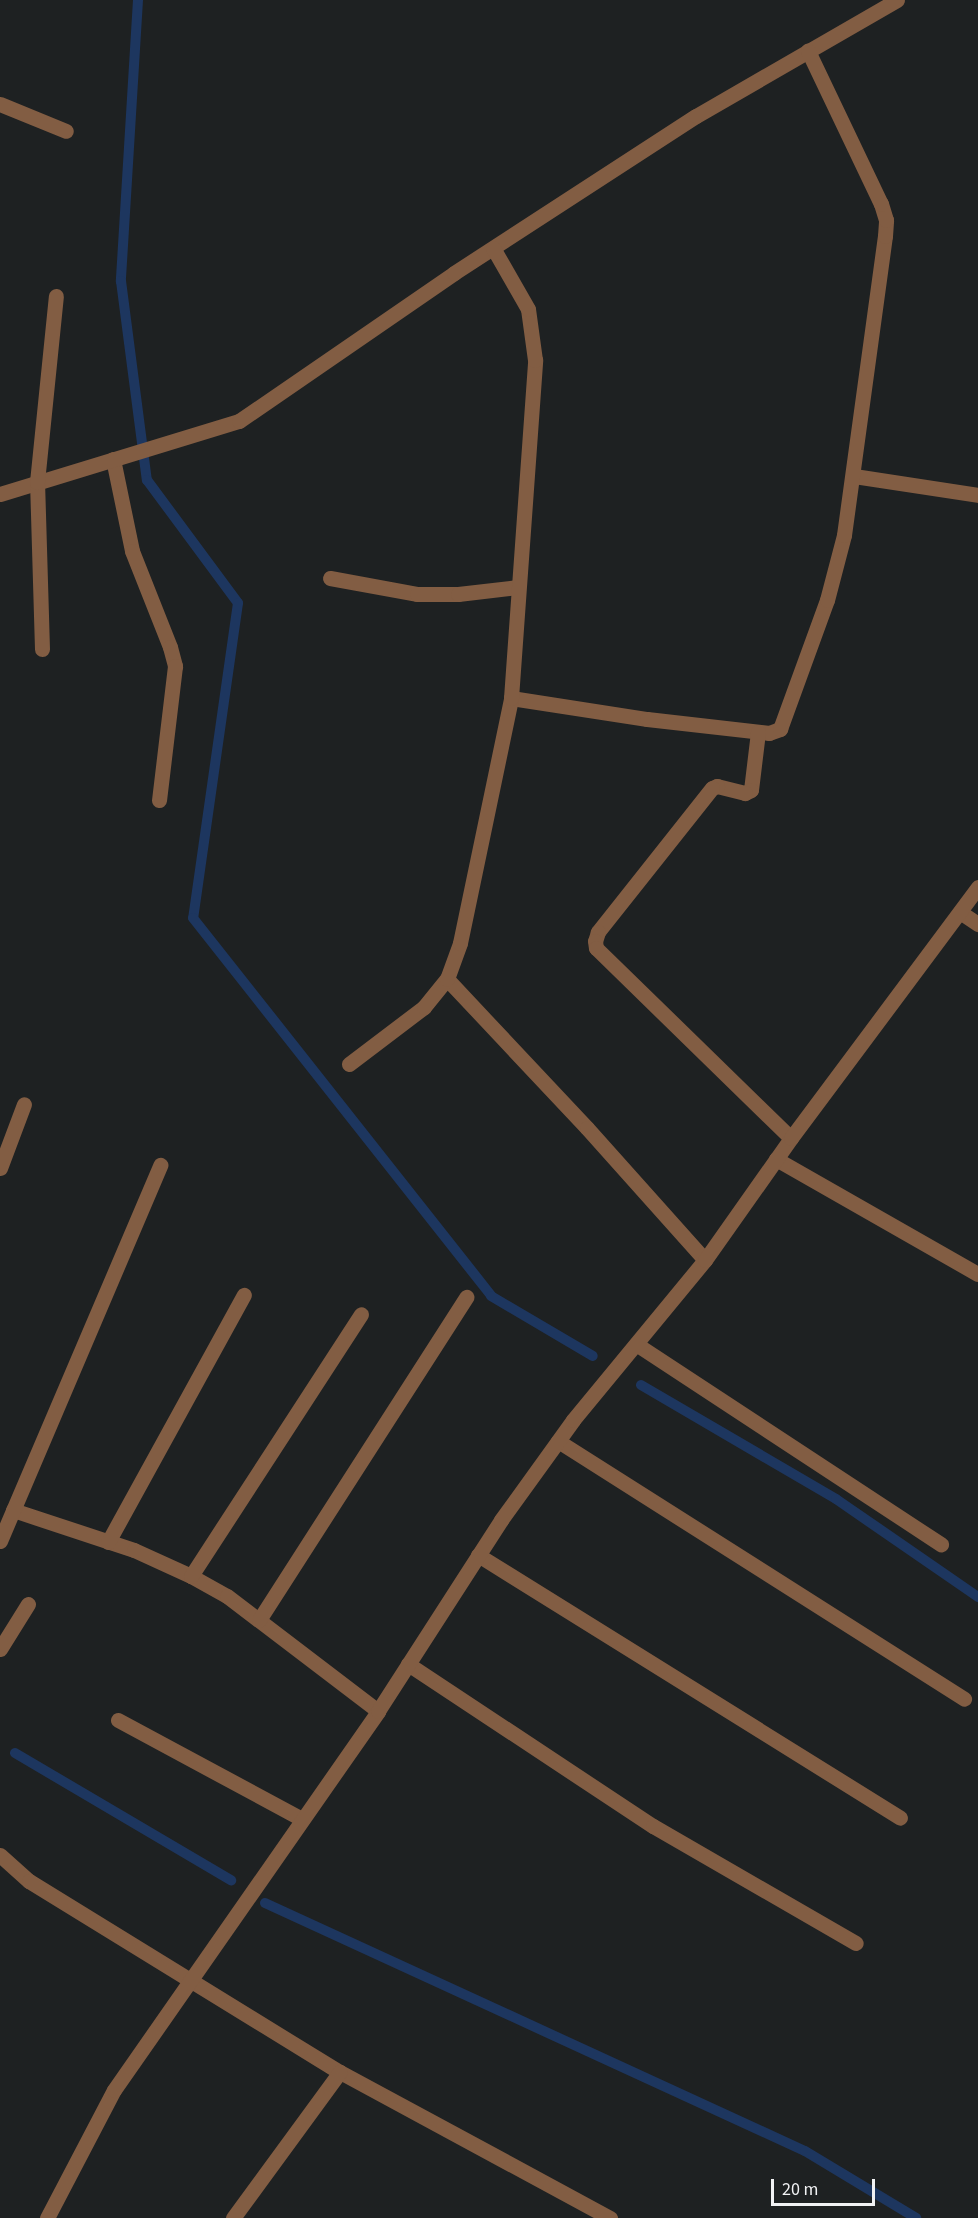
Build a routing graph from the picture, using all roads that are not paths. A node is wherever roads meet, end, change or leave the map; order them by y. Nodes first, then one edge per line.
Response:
1 (897, 0) edge
2 (808, 51) junction
3 (0, 104) edge
4 (66, 131) dead end
5 (493, 248) junction
6 (56, 296) dead end
7 (113, 459) junction
8 (854, 476) junction
9 (37, 482) junction
10 (0, 494) edge
11 (978, 495) edge
12 (330, 578) dead end
13 (518, 587) junction
14 (42, 649) dead end
15 (511, 698) junction
16 (758, 732) junction
17 (159, 800) dead end
18 (978, 887) edge
19 (960, 912) junction
20 (978, 924) edge
21 (447, 978) junction
22 (349, 1064) dead end
23 (24, 1104) dead end
24 (791, 1138) junction
25 (776, 1159) junction
26 (160, 1165) dead end
27 (0, 1168) edge
28 (705, 1260) junction
29 (978, 1274) edge
30 (244, 1295) dead end
31 (466, 1297) dead end
32 (361, 1314) dead end
33 (636, 1344) junction
34 (558, 1441) junction
35 (13, 1510) junction
36 (0, 1541) edge
37 (108, 1542) junction
38 (941, 1544) dead end
39 (478, 1555) junction
40 (191, 1576) junction
41 (28, 1604) dead end
42 (259, 1620) junction
43 (0, 1649) edge
44 (408, 1664) junction
45 (964, 1699) dead end
46 (378, 1710) junction
47 (118, 1720) dead end
48 (900, 1818) dead end
49 (302, 1819) junction
50 (0, 1855) edge
51 (856, 1943) dead end
52 (190, 1980) junction
53 (340, 2072) junction
54 (47, 2218) edge
55 (233, 2218) edge
56 (609, 2218) edge

1 - 2 street
2 - 5 street
2 - 8 street
3 - 4 street
5 - 7 street
5 - 13 street
6 - 9 street
7 - 9 street
7 - 17 street
8 - 11 street
8 - 16 street
9 - 10 street
9 - 14 street
12 - 13 street
13 - 15 street
15 - 16 street
15 - 21 street
16 - 24 street
18 - 19 street
19 - 20 street
19 - 24 street
21 - 22 street
21 - 28 street
23 - 27 street
24 - 25 street
25 - 28 street
25 - 29 street
26 - 35 street
28 - 33 street
30 - 37 street
31 - 42 street
32 - 40 street
33 - 34 street
33 - 38 street
34 - 39 street
34 - 45 street
35 - 36 street
35 - 37 street
37 - 40 street
39 - 44 street
39 - 48 street
40 - 42 street
41 - 43 street
42 - 46 street
44 - 46 street
44 - 51 street
46 - 49 street
47 - 49 street
49 - 52 street
50 - 52 street
52 - 53 street
52 - 54 street
53 - 55 street
53 - 56 street

